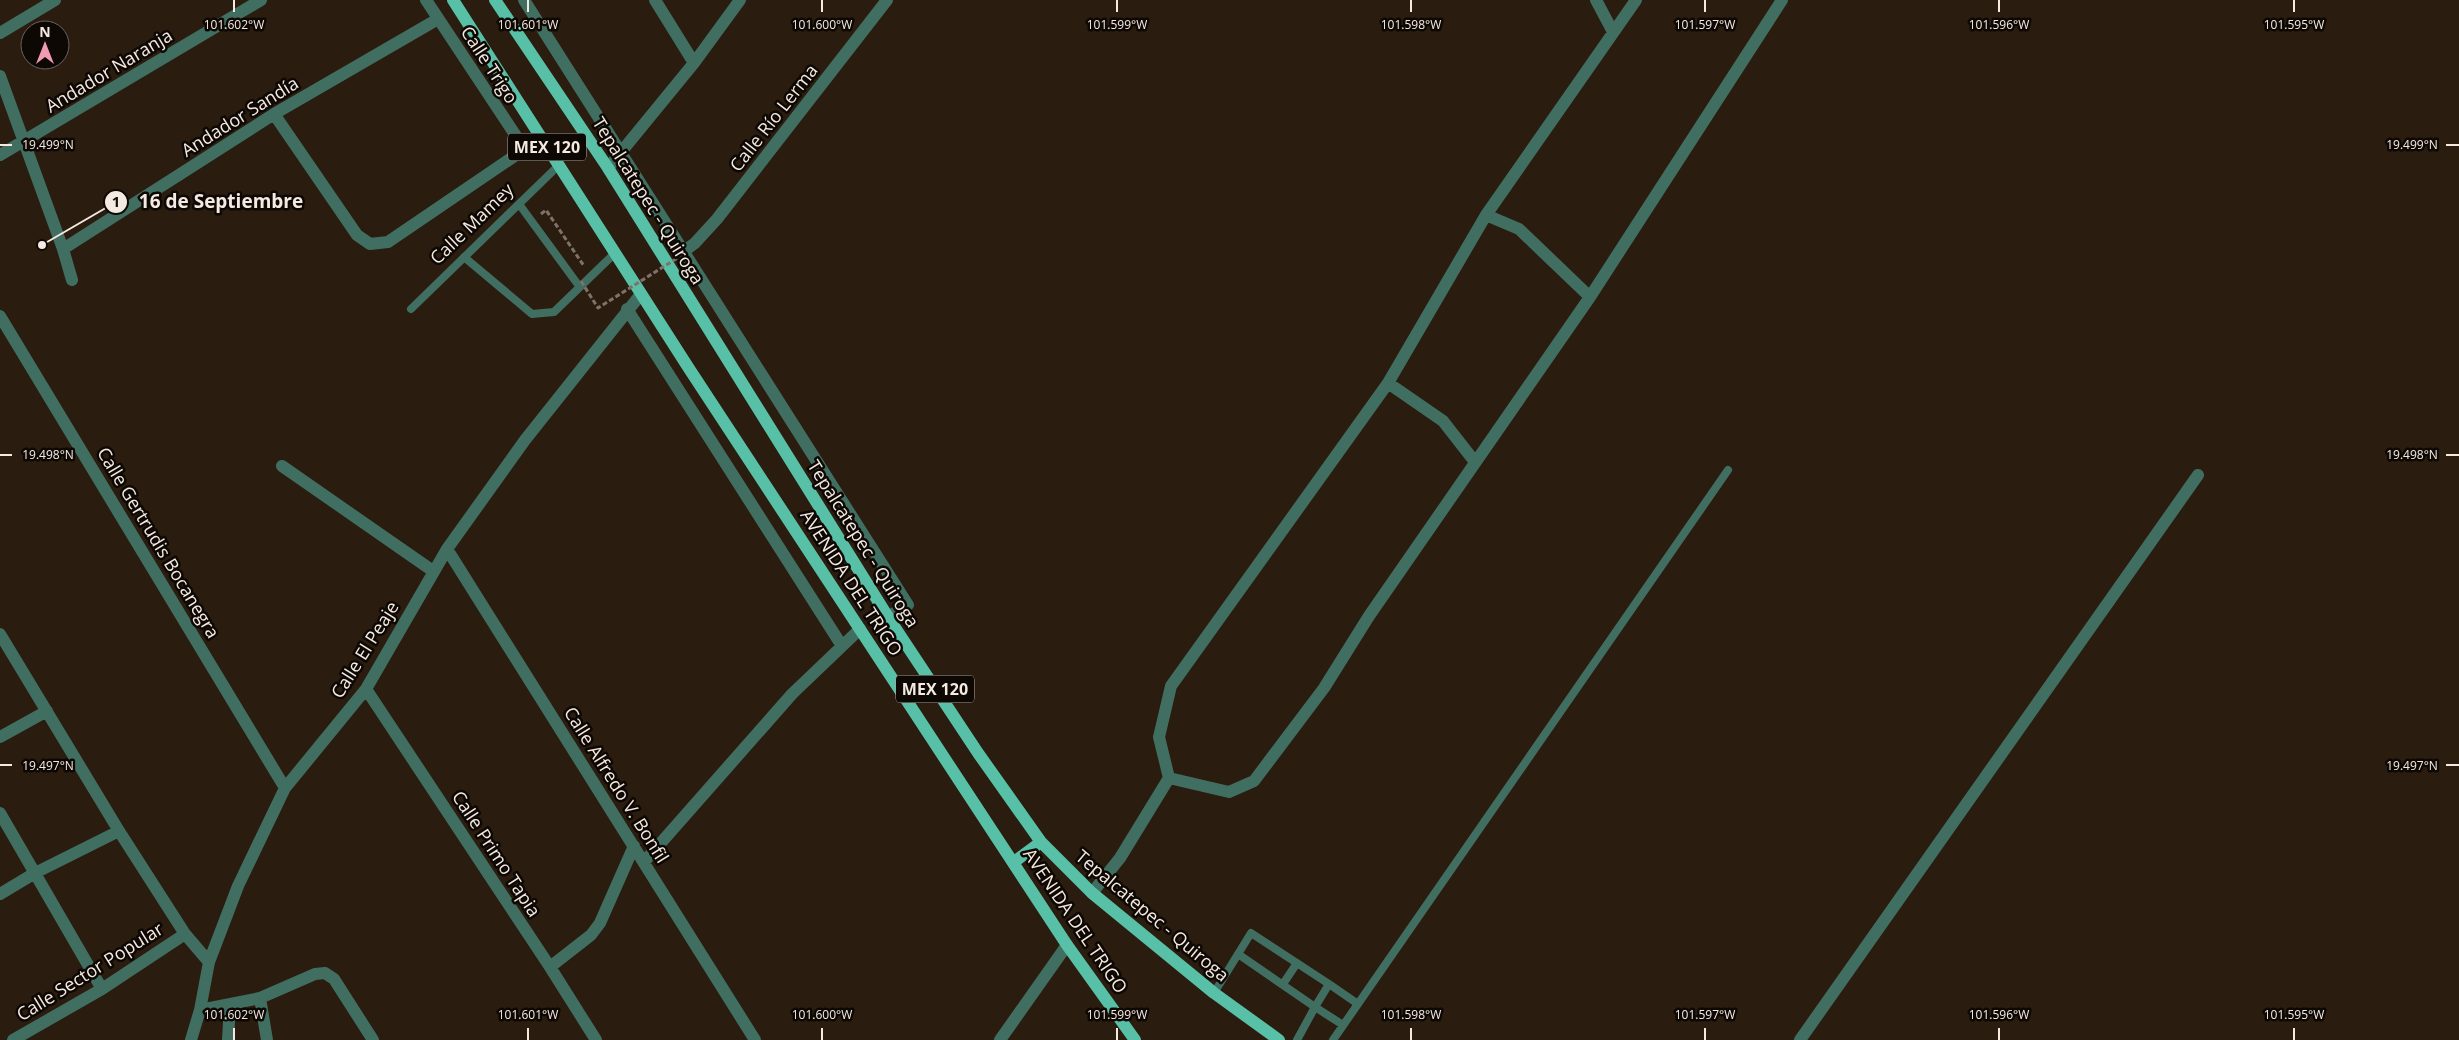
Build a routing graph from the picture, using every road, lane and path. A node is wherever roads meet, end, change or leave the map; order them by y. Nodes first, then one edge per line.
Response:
1 (55, 0) edge
2 (260, 0) edge
3 (426, 0) edge
4 (453, 0) edge
5 (495, 0) edge
6 (524, 0) edge
7 (655, 0) edge
8 (740, 0) edge
9 (887, 0) edge
10 (1596, 0) edge
11 (1636, 0) edge
12 (1782, 0) edge
13 (438, 19) junction
14 (1613, 32) junction
15 (0, 33) edge
16 (694, 63) junction
17 (0, 76) edge
18 (274, 114) junction
19 (541, 138) junction
20 (23, 142) junction
21 (524, 148) junction
22 (622, 153) junction
23 (0, 155) edge
24 (558, 166) junction
25 (608, 168) junction
26 (518, 204) junction
27 (1486, 215) junction
28 (63, 250) junction
29 (615, 253) junction
30 (681, 254) junction
31 (464, 257) junction
32 (72, 280) dead end
33 (580, 283) junction
34 (641, 294) junction
35 (1590, 297) junction
36 (411, 309) dead end
37 (627, 309) junction
38 (0, 316) edge
39 (1388, 383) junction
40 (1474, 462) junction
41 (282, 466) dead end
42 (1728, 470) dead end
43 (2198, 475) dead end
44 (447, 549) junction
45 (434, 571) junction
46 (888, 617) junction
47 (860, 629) junction
48 (0, 634) edge
49 (842, 646) junction
50 (366, 688) junction
51 (46, 711) junction
52 (0, 737) edge
53 (1169, 778) junction
54 (286, 788) junction
55 (0, 814) edge
56 (119, 831) junction
57 (1041, 842) junction
58 (634, 846) junction
59 (644, 862) junction
60 (1014, 862) junction
61 (35, 873) junction
62 (1092, 893) junction
63 (0, 894) edge
64 (185, 934) junction
65 (1067, 944) junction
66 (1238, 954) junction
67 (209, 962) junction
68 (1296, 963) junction
69 (550, 967) junction
70 (1283, 984) junction
71 (1329, 984) junction
72 (102, 989) junction
73 (1214, 993) junction
74 (260, 998) junction
75 (230, 1004) junction
76 (1358, 1004) junction
77 (1315, 1007) junction
78 (200, 1010) junction
79 (1343, 1025) junction
80 (14, 1040) edge
81 (191, 1040) edge
82 (228, 1040) edge
83 (267, 1040) edge
84 (372, 1040) edge
85 (596, 1040) edge
86 (754, 1040) edge
87 (1000, 1040) edge
88 (1135, 1040) edge
89 (1279, 1040) edge
90 (1298, 1040) edge
91 (1333, 1040) edge
92 (1800, 1040) edge

1 - 15 street
2 - 20 street, Andador Naranja
3 - 13 street, Calle Trigo
4 - 19 main road, MEX 120
5 - 25 main road, Tepalcatepec - Quiroga / MEX 120
6 - 22 street
7 - 16 street
8 - 16 street
9 - 30 street, Calle Río Lerma
10 - 14 street
11 - 14 street
12 - 35 street
13 - 18 street, Andador Sandía
13 - 21 street, Calle Trigo
14 - 27 street
16 - 22 street
17 - 20 street
18 - 21 street
18 - 28 street, Andador Sandía
19 - 21 street
19 - 24 main road, MEX 120
20 - 23 street, Andador Naranja
20 - 28 street
22 - 25 street
22 - 30 street
24 - 26 lane, Calle Mamey
24 - 29 main road, MEX 120
25 - 46 main road, Tepalcatepec - Quiroga / MEX 120
26 - 31 lane, Calle Mamey
26 - 33 lane
27 - 35 street
27 - 39 street
28 - 32 street
29 - 33 lane
29 - 34 main road, MEX 120
30 - 33 path, bridge
30 - 46 street
31 - 33 lane
31 - 36 lane, Calle Mamey
34 - 37 street, Calle El Peaje
34 - 47 main road, AVENIDA DEL TRIGO / MEX 120
35 - 40 street
37 - 44 street, Calle El Peaje
37 - 49 street
38 - 54 street, Calle Gertrudis Bocanegra
39 - 40 street
39 - 53 street
40 - 53 street
41 - 45 street
42 - 76 lane
43 - 92 street
44 - 45 street, Calle El Peaje
44 - 58 street, Calle Alfredo V. Bonfil
45 - 50 street, Calle El Peaje
46 - 57 main road, Tepalcatepec - Quiroga / MEX 120
47 - 49 street
47 - 60 main road, AVENIDA DEL TRIGO / MEX 120
48 - 51 street
49 - 59 street
50 - 54 street, Calle El Peaje
50 - 69 street, Calle Primo Tapia
51 - 52 street
51 - 56 street
53 - 62 street
54 - 67 street, Calle El Peaje
55 - 61 street
56 - 61 street
56 - 64 street
57 - 60 main road
57 - 62 main road, Tepalcatepec - Quiroga / MEX 120
58 - 59 street, Calle Alfredo V. Bonfil
58 - 69 street
59 - 86 street, Calle Alfredo V. Bonfil
60 - 65 main road, AVENIDA DEL TRIGO / MEX 120
61 - 63 street
61 - 72 street
62 - 73 main road, Tepalcatepec - Quiroga / MEX 120
64 - 67 street
64 - 72 street, Calle Sector Popular
65 - 87 street
65 - 88 main road, AVENIDA DEL TRIGO / MEX 120
66 - 68 lane
66 - 70 lane
66 - 73 lane
67 - 78 street, Calle El Peaje
68 - 70 lane
68 - 71 lane
69 - 85 street, Calle Primo Tapia
70 - 77 lane
71 - 76 lane
71 - 77 lane
72 - 80 street, Calle Sector Popular
73 - 89 main road, Tepalcatepec - Quiroga / MEX 120
74 - 75 street
74 - 83 street
74 - 84 street
75 - 78 street
75 - 82 street
76 - 79 lane
77 - 79 lane
77 - 90 lane
78 - 81 street, Calle El Peaje
79 - 91 lane

